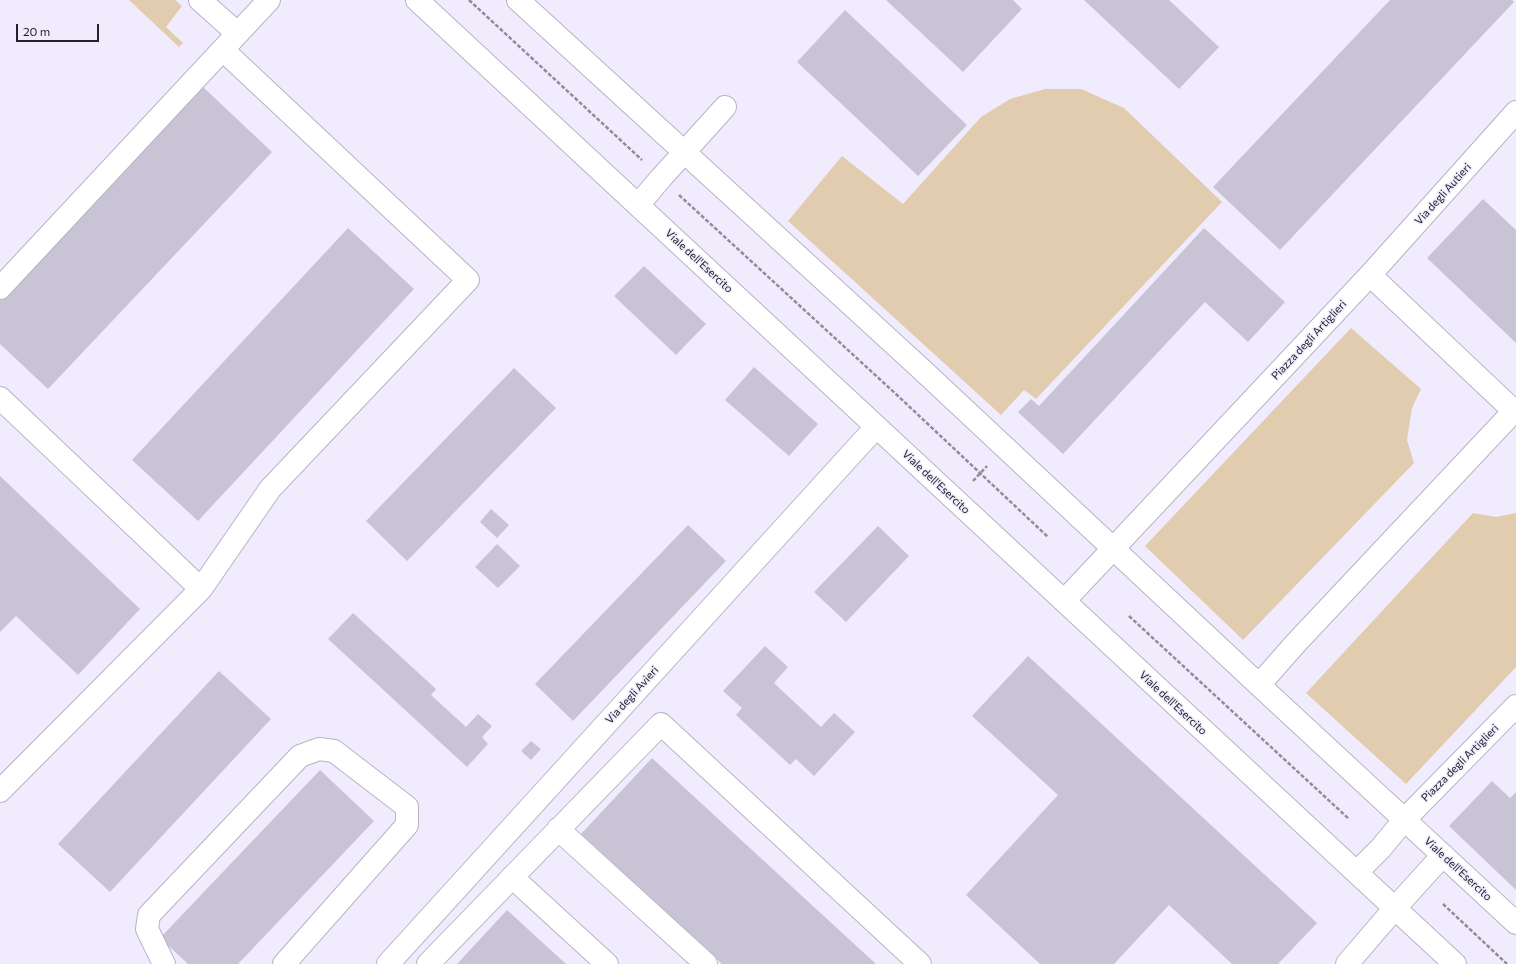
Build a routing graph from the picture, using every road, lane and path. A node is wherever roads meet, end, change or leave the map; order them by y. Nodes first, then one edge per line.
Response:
1 (200, 0) edge
2 (269, 0) edge
3 (417, 0) edge
4 (469, 0) edge
5 (518, 0) edge
6 (237, 33) junction
7 (223, 50) junction
8 (724, 107) dead end
9 (1516, 112) edge
10 (684, 151) junction
11 (644, 162) dead end
12 (679, 194) dead end
13 (638, 205) junction
14 (1370, 275) junction
15 (0, 288) edge
16 (0, 398) edge
17 (1515, 412) edge
18 (876, 427) junction
19 (988, 464) dead end
20 (980, 473) junction
21 (972, 482) dead end
22 (1048, 537) dead end
23 (1114, 549) junction
24 (201, 589) junction
25 (1064, 601) junction
26 (1129, 616) dead end
27 (1259, 685) junction
28 (1516, 706) edge
29 (0, 791) edge
30 (1349, 819) dead end
31 (1404, 820) junction
32 (558, 829) junction
33 (1443, 855) junction
34 (1357, 872) junction
35 (512, 877) junction
36 (1443, 904) dead end
37 (1395, 908) junction
38 (1516, 923) edge
39 (164, 964) edge
40 (284, 964) edge
41 (388, 964) edge
42 (428, 964) edge
43 (607, 964) edge
44 (706, 964) edge
45 (920, 964) edge
46 (1347, 964) edge
47 (1455, 964) edge
48 (1507, 964) edge

1 - 6 street
2 - 6 street
3 - 13 street, Viale dell'Esercito
4 - 11 path
5 - 10 street, Viale dell'Esercito
6 - 7 street
7 - 15 street
7 - 24 street
8 - 10 street
9 - 14 street, Via degli Autieri
10 - 13 street
10 - 23 street, Viale dell'Esercito
12 - 20 path
13 - 18 street, Viale dell'Esercito
14 - 17 street
14 - 23 street, Piazza degli Artiglieri
16 - 24 street
17 - 27 street
18 - 25 street, Viale dell'Esercito
18 - 41 street, Via degli Avieri
19 - 20 path
20 - 21 path
20 - 22 path
23 - 25 street, Piazza degli Artiglieri
23 - 27 street, Viale dell'Esercito
24 - 29 street
25 - 34 street, Viale dell'Esercito
26 - 30 path
27 - 31 street, Viale dell'Esercito
28 - 31 street, Piazza degli Artiglieri
31 - 33 street, Viale dell'Esercito
31 - 34 street, Piazza degli Artiglieri
32 - 35 street
32 - 44 street
32 - 45 street
33 - 37 street
33 - 38 street, Viale dell'Esercito
34 - 37 street, Viale dell'Esercito
35 - 42 street
35 - 43 street
36 - 48 path
37 - 46 street
37 - 47 street, Viale dell'Esercito
39 - 40 street

